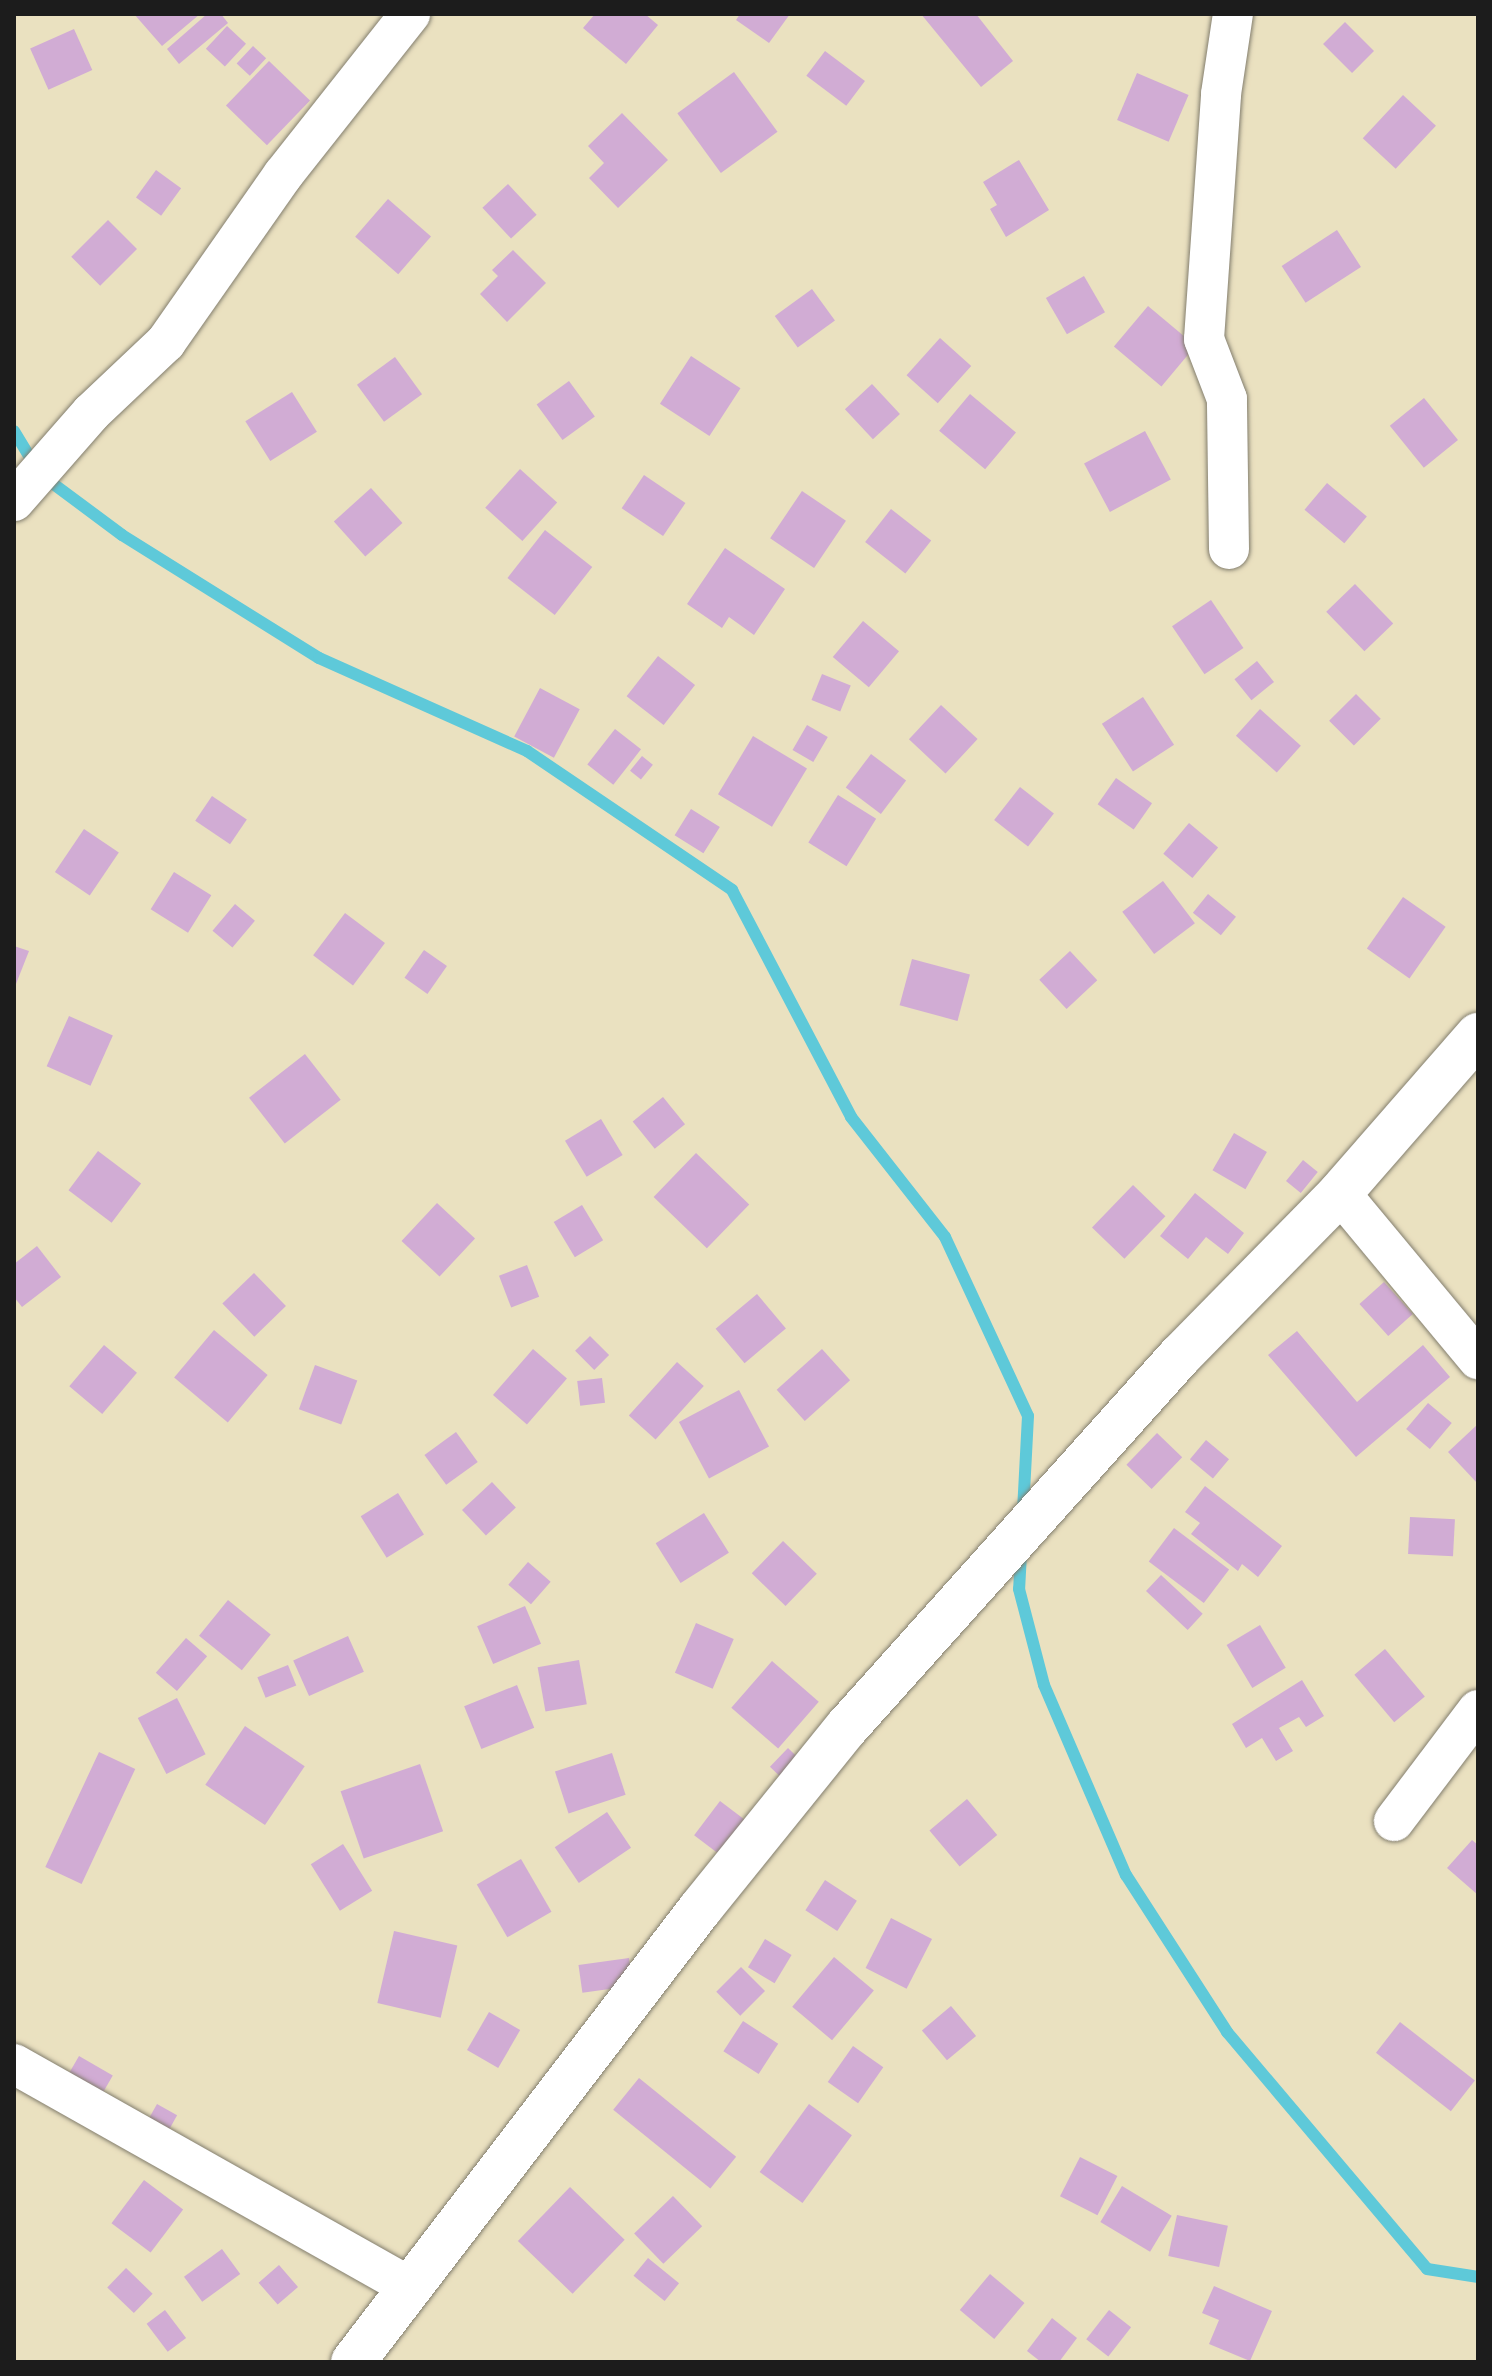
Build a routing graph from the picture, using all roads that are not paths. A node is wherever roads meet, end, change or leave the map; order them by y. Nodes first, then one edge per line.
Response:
1 (410, 14) edge
2 (1233, 14) edge
3 (14, 501) edge
4 (1229, 549) dead end
5 (1478, 1035) edge
6 (1340, 1193) junction
7 (1478, 1359) edge
8 (1478, 1710) edge
9 (1394, 1821) dead end
10 (14, 2064) edge
11 (409, 2287) junction
12 (353, 2362) edge

1 - 3 street
2 - 4 street
5 - 6 street
6 - 7 street
6 - 11 street
8 - 9 street
10 - 11 street
11 - 12 street

